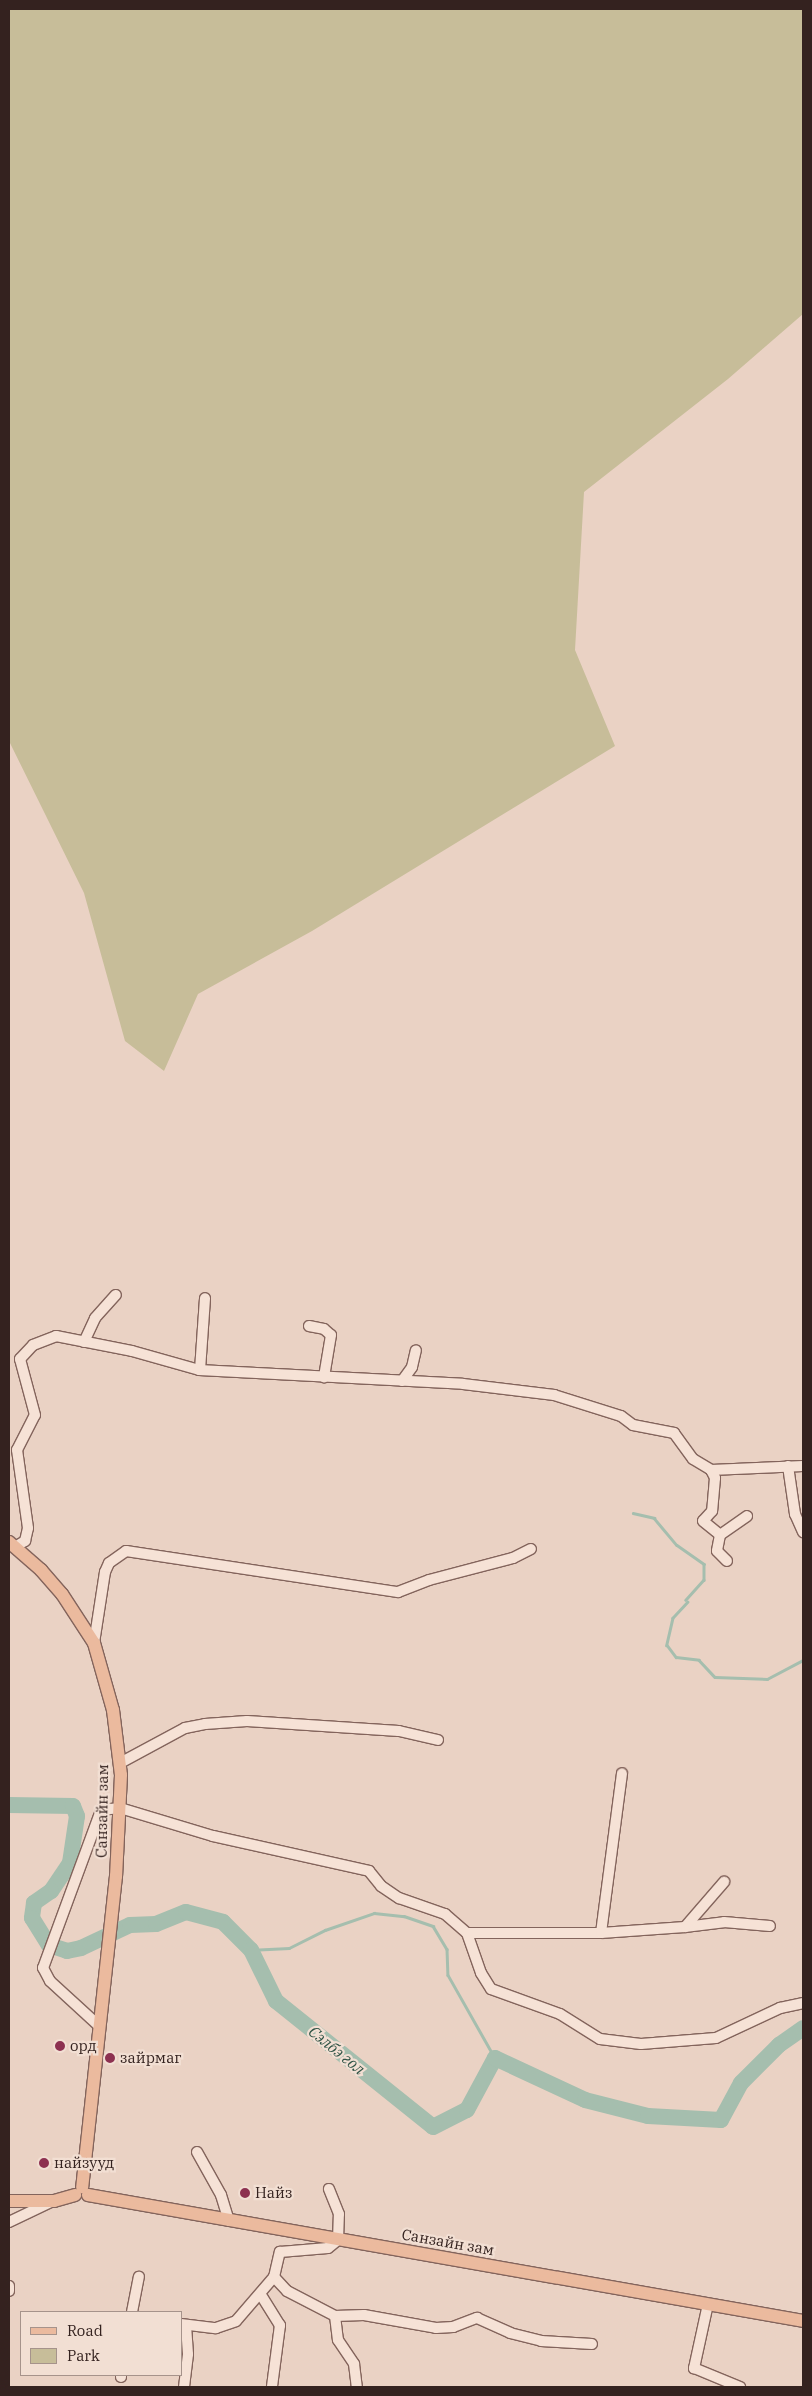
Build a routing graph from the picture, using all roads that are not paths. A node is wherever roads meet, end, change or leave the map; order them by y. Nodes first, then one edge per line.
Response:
1 (116, 1295) dead end
2 (206, 1298) dead end
3 (309, 1326) dead end
4 (84, 1342) junction
5 (416, 1350) dead end
6 (200, 1370) junction
7 (324, 1377) junction
8 (402, 1381) junction
9 (788, 1466) junction
10 (803, 1466) edge
11 (711, 1470) junction
12 (747, 1516) dead end
13 (803, 1532) edge
14 (720, 1535) junction
15 (11, 1545) edge
16 (531, 1549) dead end
17 (727, 1561) dead end
18 (94, 1643) junction
19 (438, 1740) dead end
20 (120, 1763) junction
21 (622, 1773) dead end
22 (120, 1808) junction
23 (724, 1882) dead end
24 (770, 1926) dead end
25 (685, 1927) junction
26 (467, 1933) junction
27 (601, 1933) junction
28 (803, 2003) edge
29 (98, 2025) junction
30 (197, 2152) dead end
31 (329, 2189) dead end
32 (82, 2192) junction
33 (9, 2201) edge
34 (54, 2201) junction
35 (229, 2221) junction
36 (9, 2222) edge
37 (338, 2240) junction
38 (139, 2277) dead end
39 (274, 2277) junction
40 (9, 2286) edge
41 (9, 2291) edge
42 (261, 2295) junction
43 (708, 2304) junction
44 (132, 2311) edge
45 (335, 2316) junction
46 (803, 2321) edge
47 (184, 2325) edge
48 (592, 2344) dead end
49 (728, 2384) edge
50 (184, 2387) edge
51 (272, 2387) edge
52 (357, 2387) edge
53 (740, 2387) edge

1 - 4 street
2 - 6 street
3 - 7 street
4 - 6 street
4 - 15 street
5 - 8 street
6 - 7 street
7 - 8 street
8 - 11 street
9 - 10 street
9 - 11 street
9 - 13 street
11 - 14 street
12 - 14 street
14 - 17 street
15 - 18 main road, Санзайн зам
16 - 18 street
18 - 20 main road, Санзайн зам
19 - 20 street
20 - 22 main road, Санзайн зам
21 - 27 street
22 - 26 street
22 - 29 main road, Санзайн зам
22 - 29 street
23 - 25 street
24 - 25 street
25 - 27 street
26 - 27 street
26 - 28 street
29 - 32 main road
30 - 35 street
31 - 37 street
32 - 34 main road
32 - 35 main road, Санзайн зам
33 - 34 main road
34 - 36 street
35 - 37 main road, Санзайн зам
37 - 39 street
37 - 43 main road, Санзайн зам
38 - 44 street
39 - 42 street
39 - 45 street
40 - 41 street
42 - 47 street
42 - 51 street
43 - 46 main road, Санзайн зам
43 - 49 street
45 - 48 street
45 - 52 street
47 - 50 street
49 - 53 street

